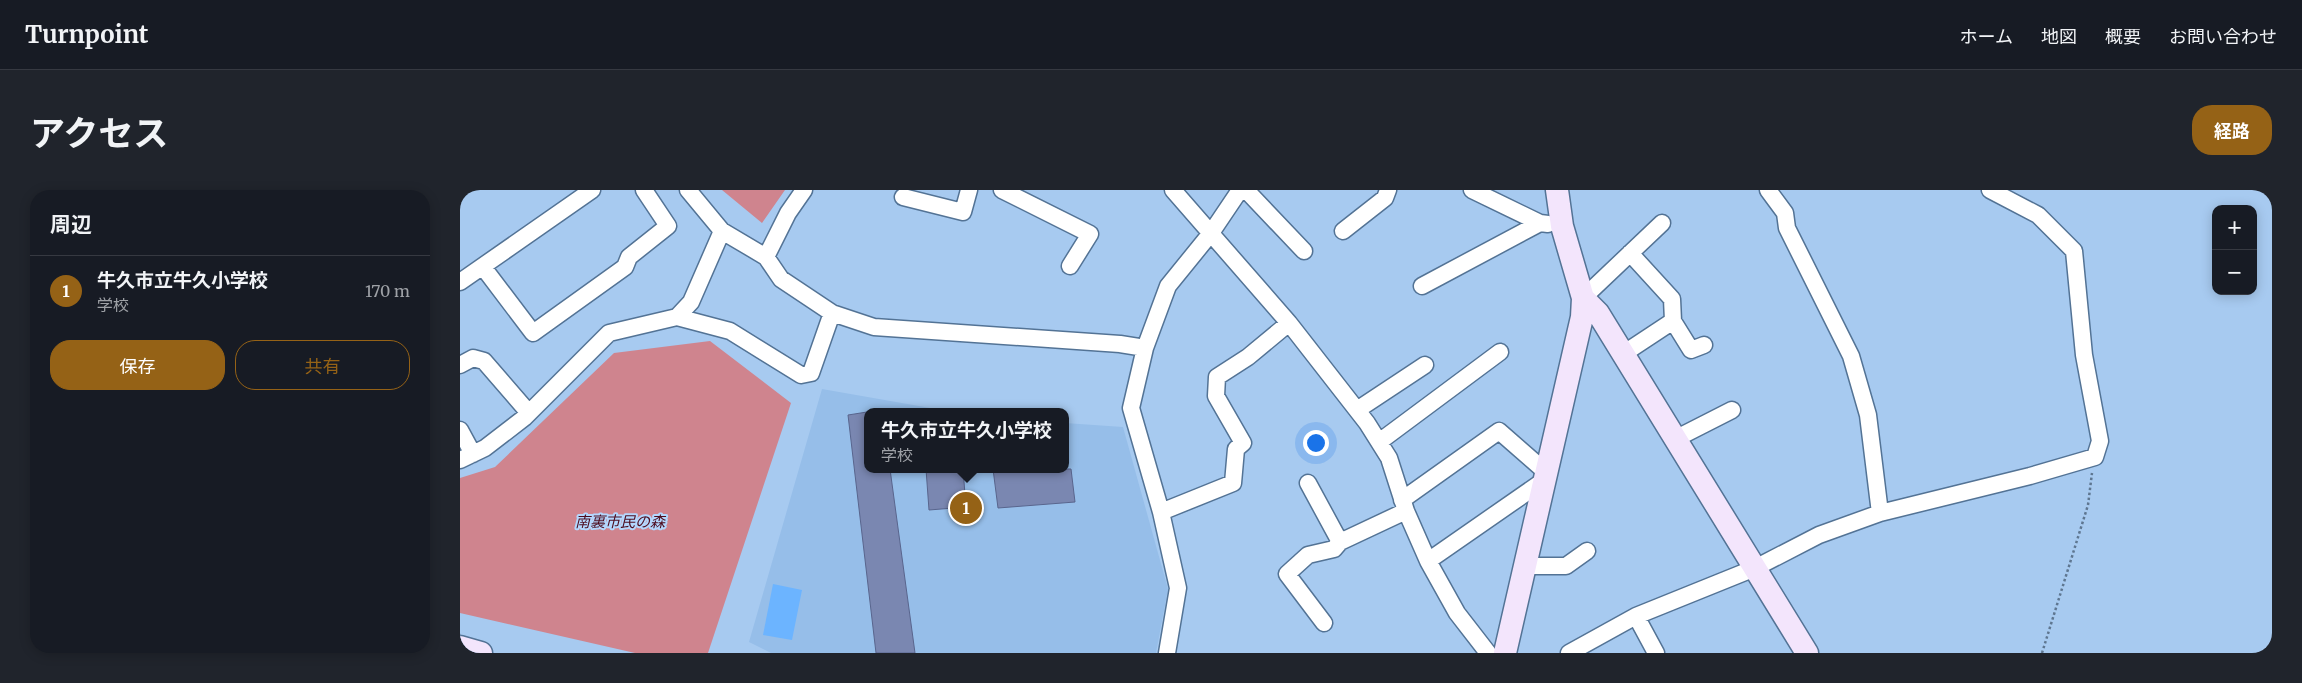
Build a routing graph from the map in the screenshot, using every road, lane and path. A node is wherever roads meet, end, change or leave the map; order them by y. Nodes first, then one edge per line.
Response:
1 (592, 190) edge
2 (644, 190) edge
3 (688, 190) edge
4 (804, 190) edge
5 (969, 190) edge
6 (1002, 190) edge
7 (1173, 190) edge
8 (1240, 190) edge
9 (1246, 190) edge
10 (1388, 190) edge
11 (1472, 190) edge
12 (1557, 190) edge
13 (1768, 190) edge
14 (1990, 190) edge
15 (904, 197) dead end
16 (1540, 222) junction
17 (1662, 223) dead end
18 (1562, 226) junction
19 (722, 231) junction
20 (1343, 231) dead end
21 (1210, 233) junction
22 (1304, 252) dead end
23 (1630, 253) junction
24 (766, 257) junction
25 (1070, 266) dead end
26 (483, 267) junction
27 (460, 282) edge
28 (1422, 286) dead end
29 (1583, 298) junction
30 (832, 313) junction
31 (677, 316) junction
32 (1673, 321) junction
33 (1289, 323) junction
34 (1704, 345) dead end
35 (1145, 348) junction
36 (1500, 352) dead end
37 (1623, 354) junction
38 (1425, 364) dead end
39 (460, 365) edge
40 (1357, 410) junction
41 (1732, 410) dead end
42 (529, 413) junction
43 (460, 430) edge
44 (1675, 439) junction
45 (1379, 442) junction
46 (466, 457) edge
47 (2095, 457) junction
48 (1546, 476) junction
49 (1308, 483) dead end
50 (1404, 505) junction
51 (1161, 512) junction
52 (1880, 513) junction
53 (1340, 542) junction
54 (1587, 551) dead end
55 (1428, 561) junction
56 (1525, 566) junction
57 (1755, 568) junction
58 (1636, 616) junction
59 (1324, 623) dead end
60 (460, 646) edge
61 (481, 653) edge
62 (1167, 653) edge
63 (1488, 653) edge
64 (1505, 653) edge
65 (1569, 653) edge
66 (1656, 653) edge
67 (1807, 653) edge
68 (2042, 653) edge

1 - 26 street
2 - 26 street
3 - 19 street
4 - 24 street
5 - 15 street
6 - 25 street
7 - 21 street
8 - 21 street
9 - 22 street
10 - 20 street
11 - 16 street
12 - 18 street
13 - 52 street
14 - 47 street
16 - 18 street
16 - 28 street
17 - 23 street
18 - 29 street
19 - 24 street
19 - 31 street
21 - 33 street
21 - 35 street
23 - 29 street
23 - 32 street
24 - 30 street
26 - 27 street
29 - 37 street
29 - 48 street
30 - 31 street
30 - 35 street
31 - 42 street
32 - 34 street
32 - 37 street
33 - 40 street
33 - 51 street
35 - 51 street
36 - 45 street
37 - 44 street
38 - 40 street
39 - 42 street
40 - 45 street
41 - 44 street
42 - 46 street
43 - 46 street
44 - 57 street
45 - 50 street
47 - 52 street
47 - 68 path
48 - 50 street
48 - 55 street
48 - 56 street
49 - 53 street
50 - 53 street
50 - 55 street
51 - 62 street
52 - 57 street
53 - 59 street
54 - 56 street
55 - 63 street
56 - 64 street
57 - 58 street
57 - 67 street
58 - 65 street
58 - 66 street
60 - 61 street

